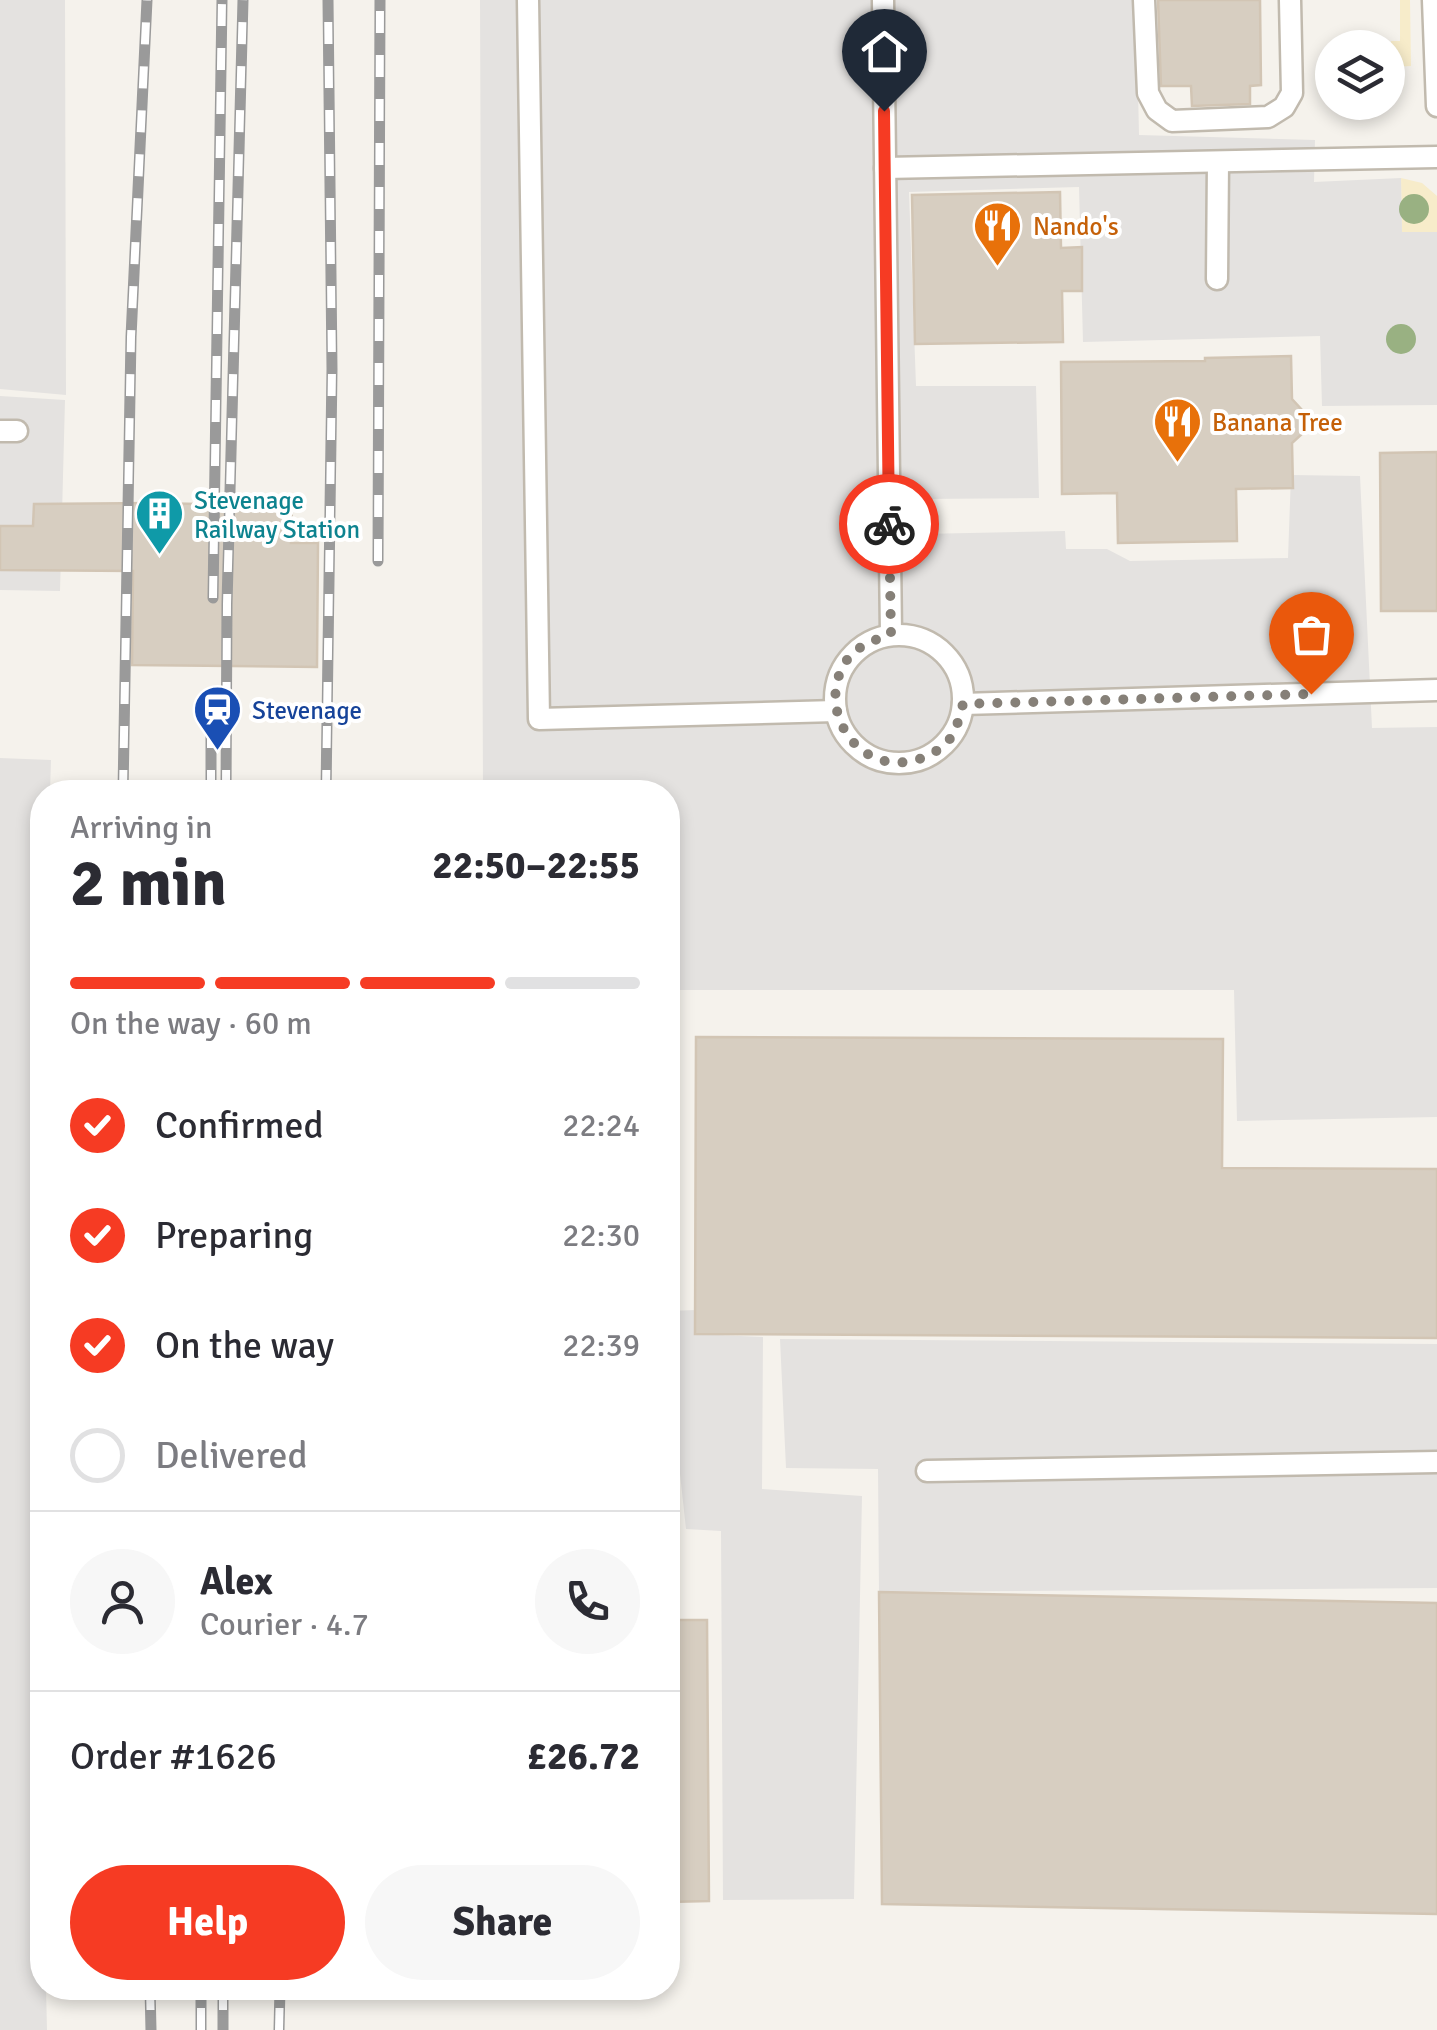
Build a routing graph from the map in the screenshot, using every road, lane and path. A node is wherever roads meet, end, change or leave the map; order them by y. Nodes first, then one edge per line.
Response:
1 (528, 0) edge
2 (883, 0) edge
3 (1144, 0) edge
4 (1290, 0) edge
5 (1433, 0) edge
6 (1437, 106) edge
7 (1437, 157) edge
8 (1218, 162) junction
9 (885, 168) junction
10 (1216, 278) dead end
11 (891, 634) junction
12 (1437, 690) edge
13 (963, 704) junction
14 (836, 711) junction
15 (1437, 1462) edge
16 (927, 1471) dead end

1 - 14 lane
2 - 9 lane
3 - 4 lane
5 - 6 lane
7 - 8 lane
8 - 9 lane
8 - 10 lane
9 - 11 lane
11 - 13 lane
11 - 14 lane
12 - 13 lane
13 - 14 lane
15 - 16 lane

